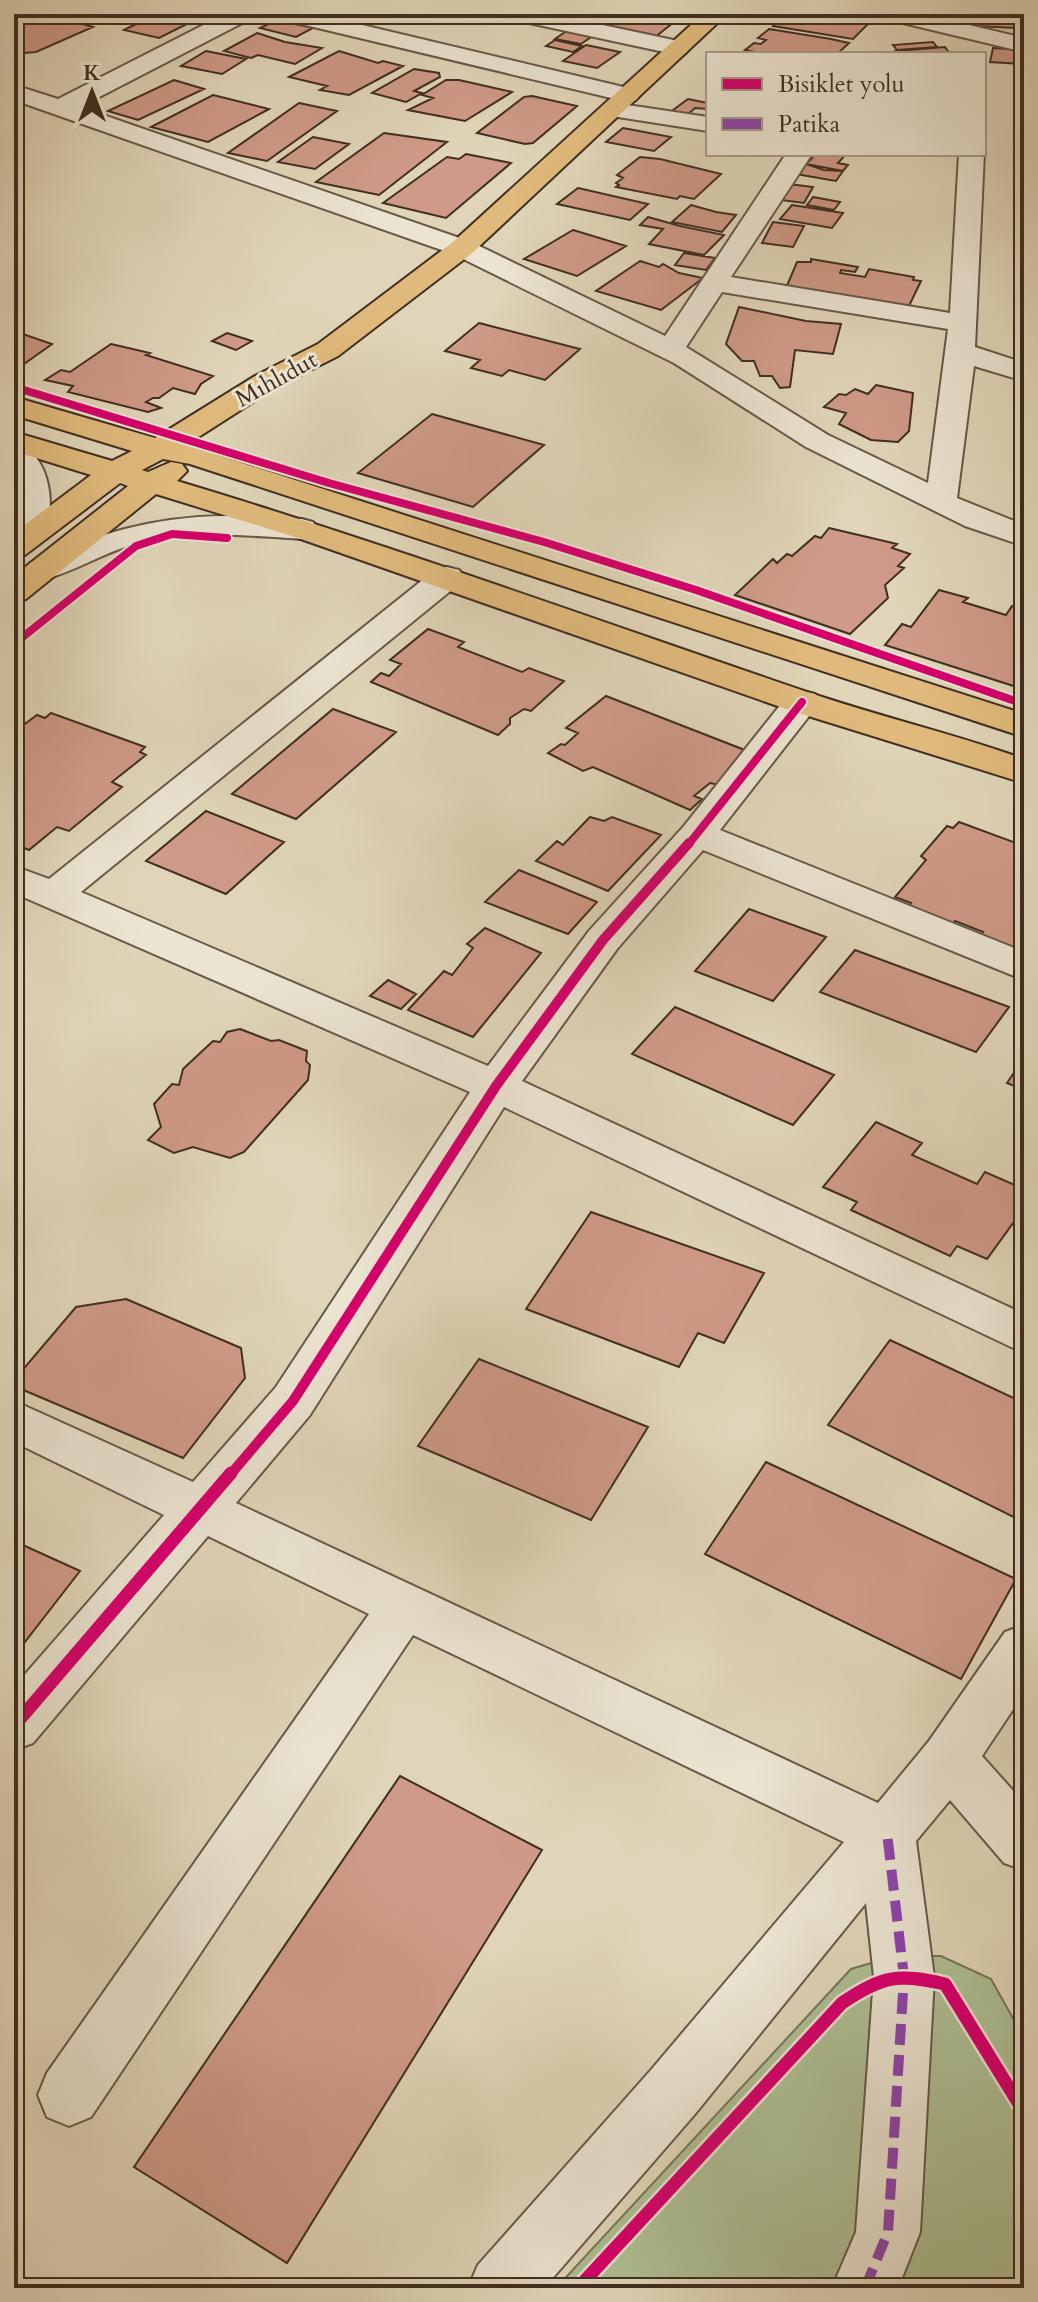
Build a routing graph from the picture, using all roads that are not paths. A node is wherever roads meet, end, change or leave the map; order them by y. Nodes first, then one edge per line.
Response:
1 (242, 14) edge
2 (288, 14) edge
3 (520, 14) edge
4 (716, 14) edge
5 (894, 14) edge
6 (976, 45) edge
7 (1024, 45) edge
8 (678, 48) junction
9 (14, 92) edge
10 (621, 102) junction
11 (60, 108) junction
12 (706, 123) edge
13 (798, 156) edge
14 (972, 156) edge
15 (462, 248) junction
16 (715, 283) junction
17 (961, 337) junction
18 (328, 350) junction
19 (670, 350) junction
20 (1024, 372) edge
21 (14, 406) edge
22 (14, 441) edge
23 (159, 449) junction
24 (14, 452) edge
25 (196, 456) junction
26 (116, 471) junction
27 (151, 483) junction
28 (941, 502) junction
29 (302, 529) junction
30 (1024, 536) edge
31 (21, 542) edge
32 (42, 570) junction
33 (447, 577) junction
34 (14, 592) edge
35 (802, 702) junction
36 (1024, 726) edge
37 (1024, 772) edge
38 (697, 834) junction
39 (14, 878) edge
40 (55, 894) junction
41 (1024, 967) edge
42 (496, 1086) junction
43 (1024, 1335) edge
44 (14, 1420) edge
45 (203, 1509) junction
46 (403, 1604) junction
47 (1024, 1648) edge
48 (14, 1726) edge
49 (949, 1759) junction
50 (887, 1833) junction
51 (1024, 1844) edge
52 (69, 2095) dead end
53 (501, 2288) edge
54 (865, 2288) edge

1 - 11 street
2 - 10 street
3 - 8 street
4 - 8 main road
5 - 6 street
6 - 7 street
8 - 10 main road
9 - 11 street
10 - 12 street
10 - 15 main road
11 - 15 street
13 - 16 street
14 - 17 street
15 - 18 main road
15 - 19 street
16 - 17 street
16 - 19 street
17 - 20 street
17 - 28 street
18 - 23 main road, Mıhlıdut
18 - 25 main road, Mıhlıdut
19 - 28 street
21 - 23 main road
22 - 26 main road
23 - 25 main road
23 - 26 main road, Mıhlıdut
24 - 31 street
25 - 27 main road, Mıhlıdut
25 - 36 main road
26 - 27 main road
26 - 31 main road, Mıhlıdut
27 - 29 main road
27 - 32 main road, Mıhlıdut
28 - 30 street
29 - 32 street
29 - 33 main road
32 - 34 main road, Mıhlıdut
33 - 35 main road
33 - 40 street
35 - 37 main road
35 - 38 street
38 - 41 street
38 - 42 street
39 - 40 street
40 - 42 street
42 - 43 street
42 - 45 street
44 - 45 street
45 - 46 street
45 - 48 street
46 - 50 street
46 - 52 street
47 - 49 street
49 - 50 street
49 - 51 street
50 - 53 street
50 - 54 street

